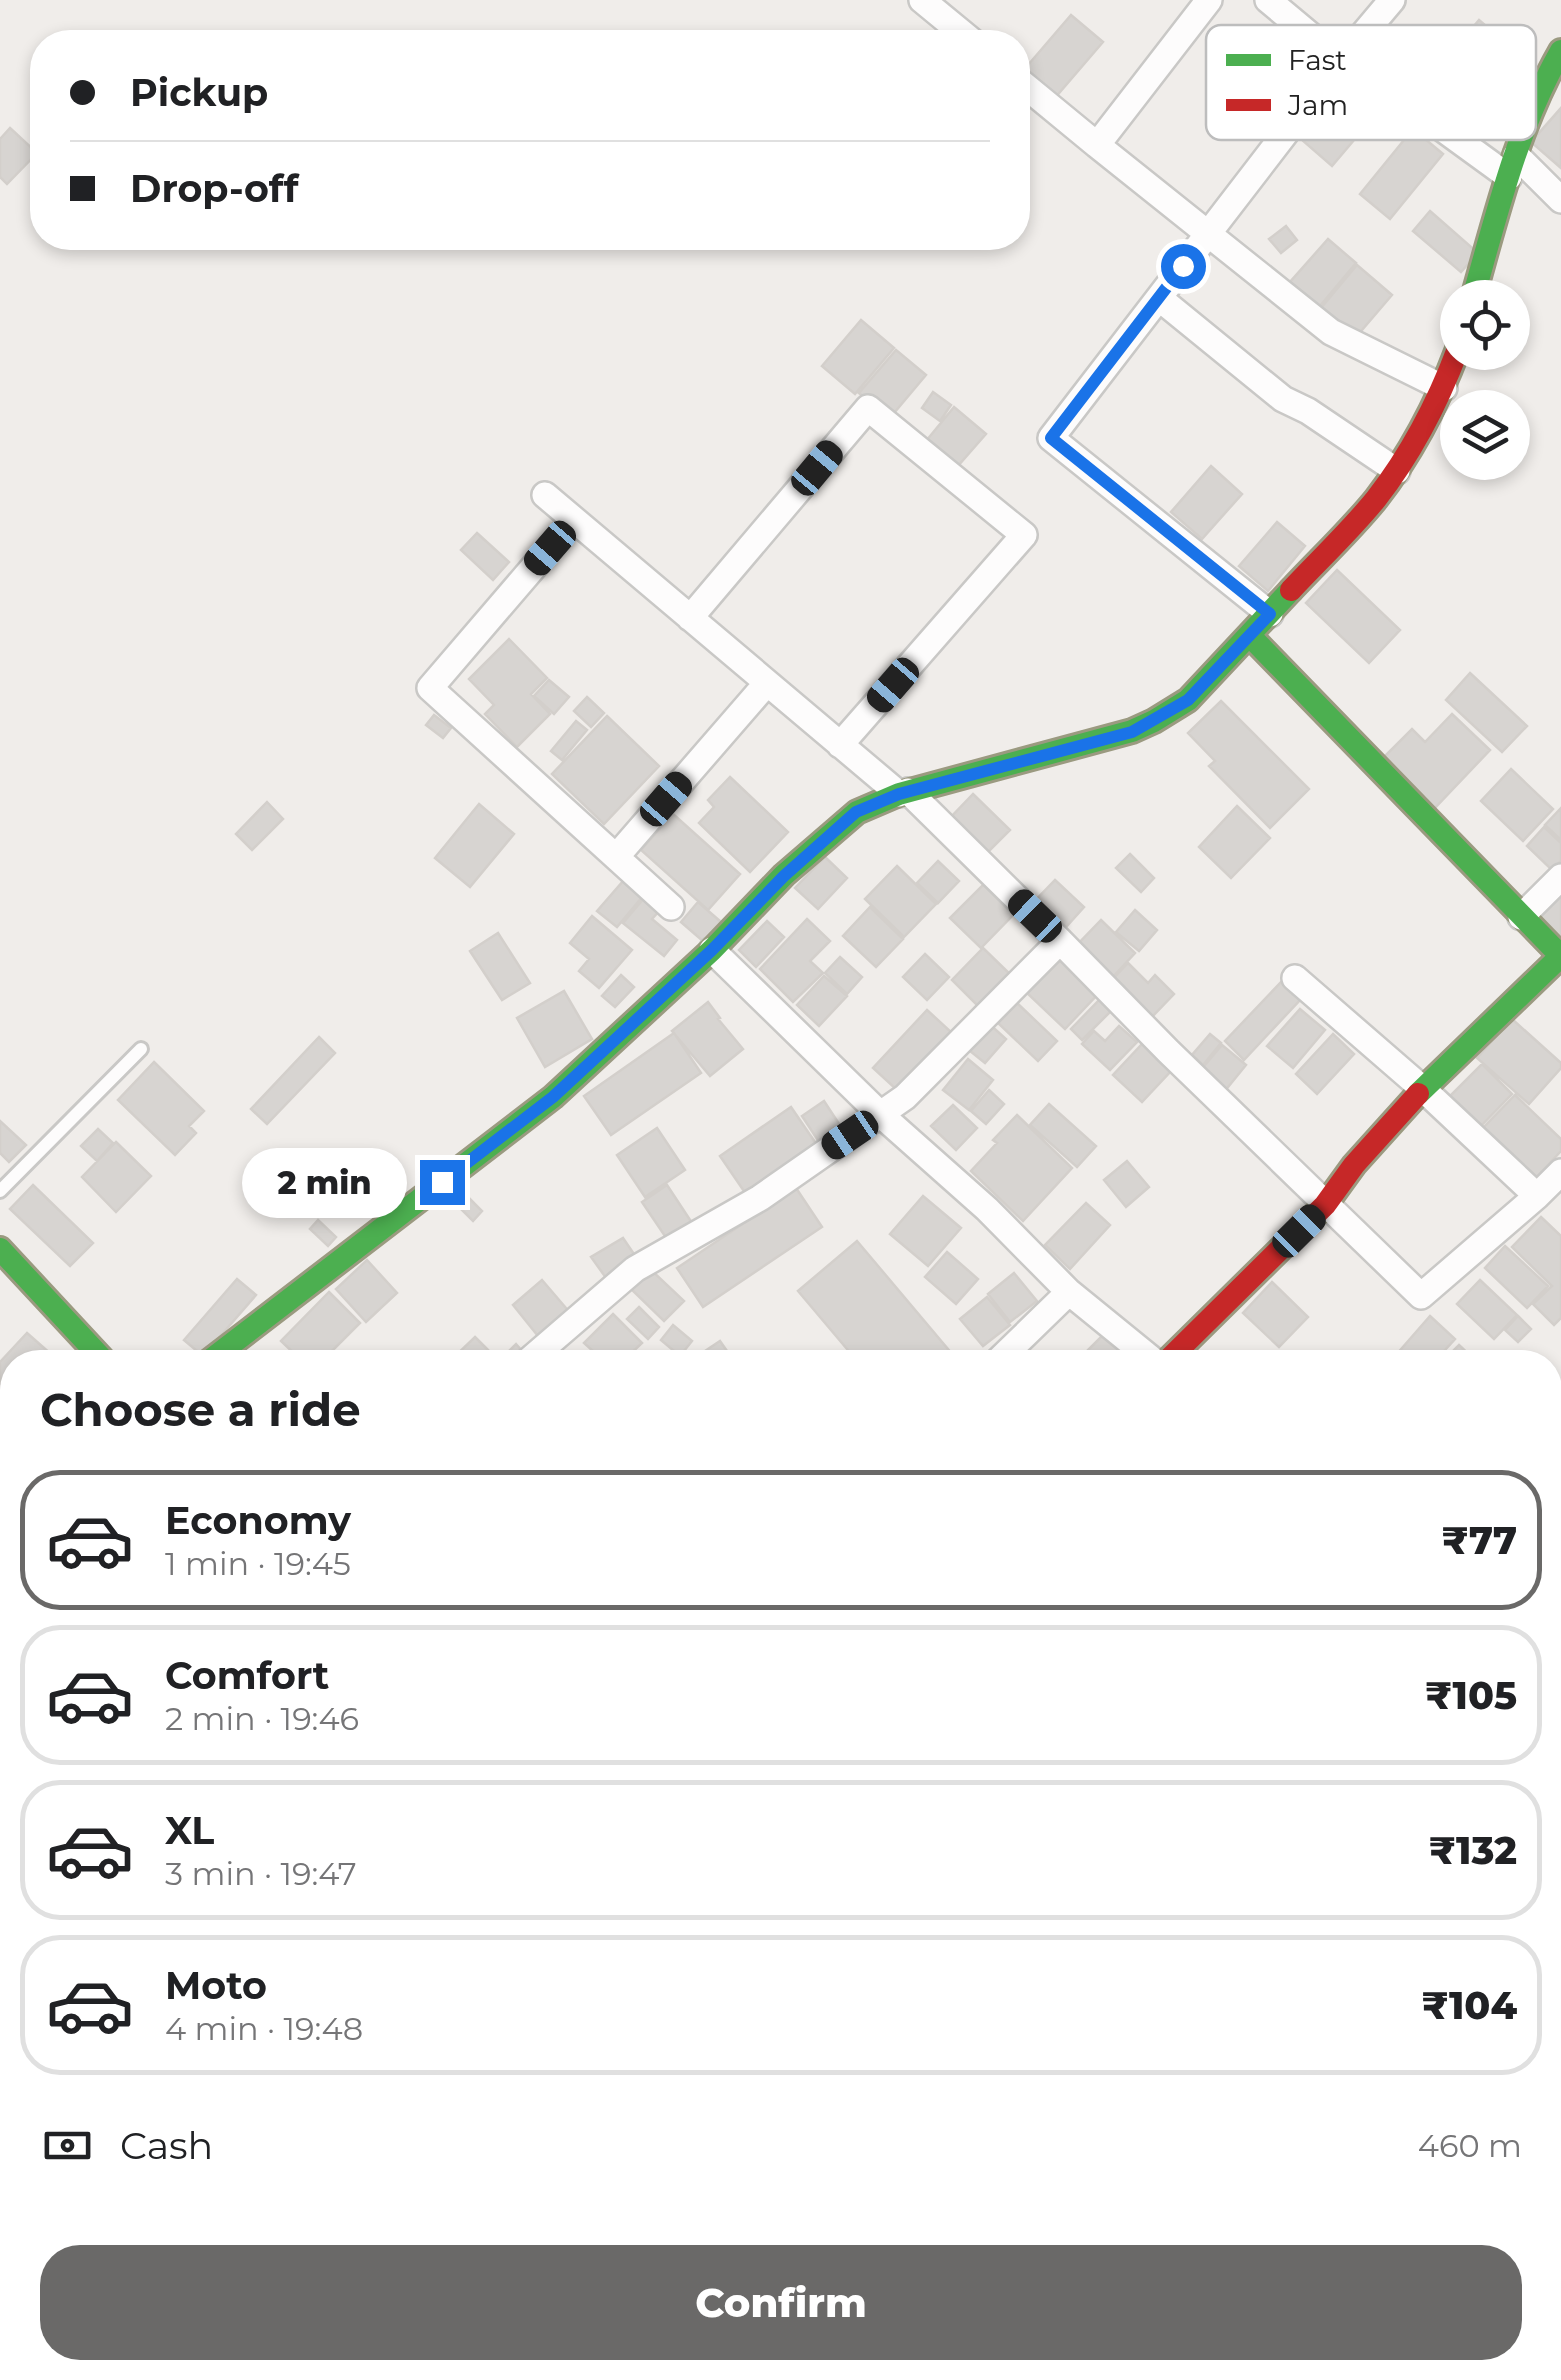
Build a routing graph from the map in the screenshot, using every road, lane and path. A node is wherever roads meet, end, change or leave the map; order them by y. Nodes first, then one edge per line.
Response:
1 (922, 0) edge
2 (1210, 0) edge
3 (1268, 0) edge
4 (1392, 0) edge
5 (1298, 25) edge
6 (1371, 25) edge
7 (958, 30) edge
8 (1561, 50) edge
9 (1030, 90) edge
10 (1536, 101) edge
11 (1280, 140) edge
12 (1472, 140) edge
13 (1520, 140) edge
14 (1098, 145) junction
15 (1512, 166) junction
16 (1561, 200) edge
17 (1207, 234) junction
18 (1479, 280) edge
19 (1159, 298) junction
20 (1450, 370) edge
21 (1444, 388) junction
22 (1397, 471) junction
23 (545, 495) dead end
24 (574, 520) junction
25 (1270, 614) junction
26 (690, 618) junction
27 (1250, 636) junction
28 (767, 683) junction
29 (840, 745) junction
30 (904, 793) junction
31 (616, 857) junction
32 (1561, 878) edge
33 (672, 907) dead end
34 (1522, 917) junction
35 (1060, 941) junction
36 (712, 950) junction
37 (1295, 978) dead end
38 (141, 1049) dead end
39 (1423, 1089) junction
40 (880, 1114) junction
41 (1561, 1172) edge
42 (0, 1191) edge
43 (1537, 1196) junction
44 (1325, 1205) junction
45 (0, 1250) edge
46 (1068, 1292) junction
47 (94, 1350) edge
48 (224, 1350) edge
49 (540, 1350) edge
50 (1009, 1350) edge
51 (1140, 1350) edge
52 (1178, 1350) edge

1 - 7 street
2 - 14 street
3 - 5 street
4 - 6 street
8 - 10 street
9 - 14 street
11 - 17 street
12 - 15 street
13 - 15 street
14 - 17 street
15 - 16 street
15 - 18 street
17 - 19 street
17 - 21 street
19 - 22 street
19 - 25 street
20 - 21 street
21 - 22 street
22 - 25 street
23 - 24 street
24 - 26 street
24 - 31 street
25 - 27 street
26 - 28 street
26 - 29 street
27 - 30 street
27 - 34 street
28 - 29 street
28 - 31 street
29 - 30 street
30 - 35 street
30 - 36 street
31 - 33 street
32 - 34 street
34 - 39 street
35 - 40 street
35 - 44 street
36 - 40 street
36 - 48 street
37 - 39 street
38 - 42 lane
39 - 43 street
39 - 44 street
40 - 46 street
40 - 49 street
41 - 43 street
43 - 44 street
44 - 52 street
45 - 47 street
46 - 50 street
46 - 51 street

